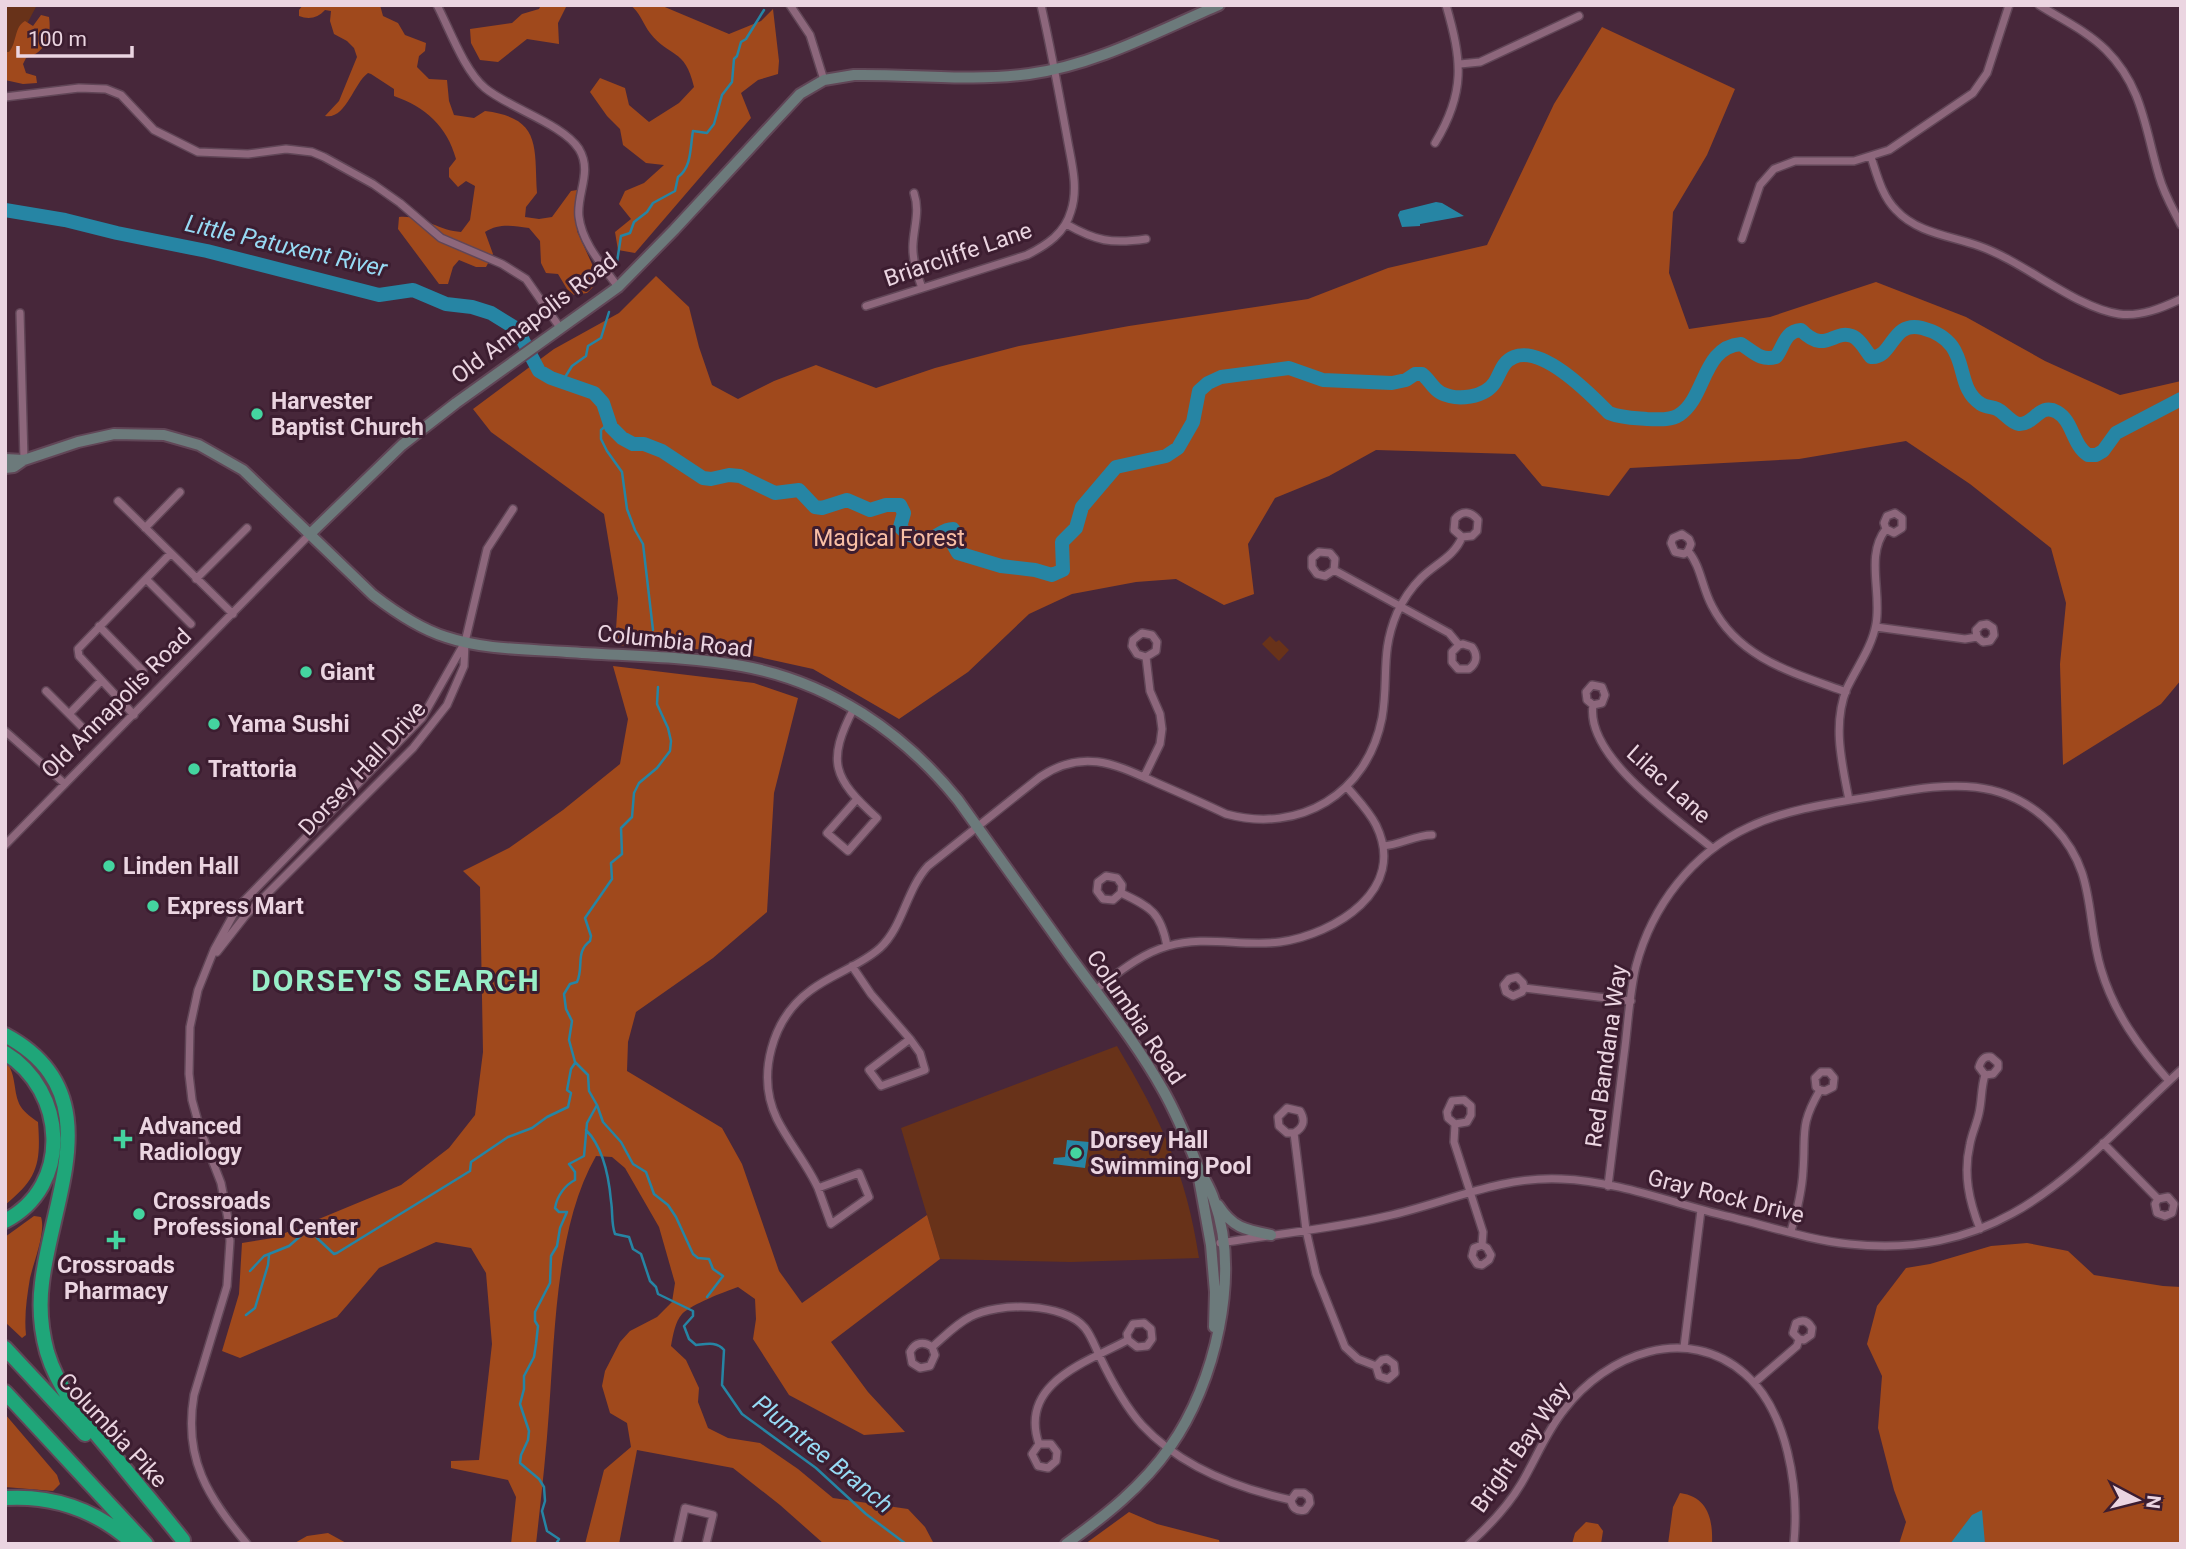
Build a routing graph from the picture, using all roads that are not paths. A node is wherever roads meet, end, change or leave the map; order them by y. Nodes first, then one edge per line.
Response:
1 (437, 5) edge
2 (790, 5) edge
3 (1041, 5) edge
4 (1219, 5) edge
5 (1446, 5) edge
6 (2008, 5) edge
7 (2039, 5) edge
8 (1579, 16) dead end
9 (1460, 64) junction
10 (1055, 69) junction
11 (824, 80) junction
12 (5, 97) edge
13 (1435, 142) dead end
14 (1871, 157) junction
15 (914, 193) dead end
16 (1066, 224) junction
17 (2181, 225) edge
18 (1146, 239) dead end
19 (1742, 239) dead end
20 (618, 287) junction
21 (922, 288) junction
22 (2181, 299) edge
23 (866, 306) dead end
24 (20, 313) dead end
25 (561, 329) junction
26 (5, 459) edge
27 (24, 460) junction
28 (5, 468) edge
29 (180, 492) dead end
30 (118, 501) dead end
31 (513, 509) dead end
32 (145, 528) junction
33 (247, 528) dead end
34 (1886, 529) dead end
35 (310, 534) junction
36 (1462, 537) dead end
37 (1688, 551) dead end
38 (170, 554) junction
39 (1334, 570) dead end
40 (146, 579) junction
41 (196, 579) junction
42 (1400, 607) junction
43 (233, 614) junction
44 (191, 624) dead end
45 (99, 626) junction
46 (1876, 627) junction
47 (1977, 637) dead end
48 (465, 642) junction
49 (1459, 645) dead end
50 (1146, 657) dead end
51 (143, 670) dead end
52 (101, 681) junction
53 (46, 691) dead end
54 (1846, 692) junction
55 (1593, 705) dead end
56 (854, 708) junction
57 (69, 714) junction
58 (134, 715) junction
59 (85, 730) dead end
60 (5, 731) edge
61 (1144, 777) junction
62 (65, 784) junction
63 (1347, 787) junction
64 (857, 799) junction
65 (1849, 800) junction
66 (978, 828) junction
67 (1432, 835) dead end
68 (5, 845) edge
69 (1383, 846) junction
70 (1712, 848) junction
71 (1121, 893) dead end
72 (1167, 946) junction
73 (852, 966) junction
74 (205, 973) junction
75 (1524, 988) dead end
76 (1095, 990) junction
77 (1631, 1001) junction
78 (5, 1035) edge
79 (910, 1039) junction
80 (5, 1052) edge
81 (2181, 1070) edge
82 (1985, 1075) dead end
83 (2169, 1081) junction
84 (1820, 1090) dead end
85 (1455, 1124) dead end
86 (1294, 1133) dead end
87 (2103, 1143) junction
88 (1197, 1165) junction
89 (1608, 1186) junction
90 (818, 1188) junction
91 (1469, 1191) junction
92 (2158, 1199) dead end
93 (1214, 1200) junction
94 (1700, 1210) junction
95 (5, 1221) edge
96 (1980, 1229) junction
97 (1306, 1230) junction
98 (1791, 1231) junction
99 (1271, 1235) junction
100 (1224, 1243) junction
101 (1211, 1245) junction
102 (1482, 1245) dead end
103 (1799, 1339) dead end
104 (1128, 1340) dead end
105 (932, 1347) dead end
106 (1684, 1347) junction
107 (5, 1348) edge
108 (1212, 1354) junction
109 (1099, 1356) junction
110 (1376, 1366) dead end
111 (1754, 1382) junction
112 (5, 1392) edge
113 (1039, 1444) dead end
114 (1169, 1449) junction
115 (5, 1498) edge
116 (1291, 1500) dead end
117 (185, 1542) edge
118 (1793, 1543) edge
119 (134, 1544) edge
120 (146, 1544) edge
121 (247, 1544) edge
122 (677, 1544) edge
123 (706, 1544) edge
124 (1066, 1544) edge
125 (1469, 1544) edge

1 - 20 street
2 - 11 street
3 - 10 street
4 - 10 street, Old Annapolis Road
5 - 9 street
6 - 14 street
7 - 17 street
8 - 9 street
9 - 13 street
10 - 11 street, Old Annapolis Road
10 - 16 street
11 - 20 street, Old Annapolis Road
12 - 25 street
14 - 19 street
14 - 22 street
15 - 21 street
16 - 18 street
16 - 21 street, Briarcliffe Lane
20 - 25 street, Old Annapolis Road
21 - 23 street, Briarcliffe Lane
24 - 27 street
25 - 35 street, Old Annapolis Road
26 - 27 street, Columbia Road
27 - 28 street, Columbia Road
27 - 35 street, Columbia Road
29 - 32 street
30 - 32 street
31 - 48 street
32 - 38 street
33 - 41 street
34 - 46 street
35 - 43 street, Old Annapolis Road
35 - 48 street, Columbia Road
36 - 42 street
37 - 54 street
38 - 40 street
38 - 41 street
39 - 42 street
40 - 44 street
40 - 45 street
41 - 43 street
42 - 49 street
42 - 63 street
43 - 58 street, Old Annapolis Road
45 - 51 street
45 - 52 street
46 - 47 street
46 - 54 street
48 - 56 street, Columbia Road
48 - 74 street, Dorsey Hall Drive
48 - 74 street, Dorsey Hall Drive
50 - 61 street
52 - 57 street
52 - 58 street
53 - 57 street
54 - 65 street
55 - 70 street, Lilac Lane
56 - 64 street
56 - 66 street, Columbia Road
57 - 59 street
58 - 62 street, Old Annapolis Road
60 - 62 street
61 - 63 street
61 - 66 street
62 - 68 street, Old Annapolis Road
63 - 69 street
64 - 64 street
65 - 70 street, Red Bandana Way
65 - 83 street, Red Bandana Way
66 - 73 street
66 - 76 street, Columbia Road
67 - 69 street
69 - 72 street
70 - 77 street, Red Bandana Way
71 - 72 street
72 - 76 street
73 - 79 street
73 - 90 street
74 - 121 street, Dorsey Hall Drive
75 - 77 street
76 - 88 street, Columbia Road
77 - 89 street, Red Bandana Way
78 - 117 highway
79 - 79 street
80 - 95 highway
81 - 83 street, Gray Rock Drive
82 - 96 street
83 - 87 street, Gray Rock Drive
84 - 98 street
85 - 91 street
86 - 97 street
87 - 92 street
87 - 96 street, Gray Rock Drive
88 - 93 street, Columbia Road
88 - 101 street, Columbia Road
89 - 91 street, Gray Rock Drive
89 - 94 street, Gray Rock Drive
90 - 90 street
91 - 97 street, Gray Rock Drive
91 - 102 street
93 - 99 street
93 - 100 street, Columbia Road
94 - 98 street, Gray Rock Drive
94 - 106 street
96 - 98 street, Gray Rock Drive
97 - 99 street, Gray Rock Drive
97 - 110 street
99 - 100 street, Gray Rock Drive
100 - 101 street, Gray Rock Drive
100 - 108 street, Columbia Road
101 - 108 street, Columbia Road
103 - 111 street
104 - 109 street
105 - 109 street
106 - 111 street, Bright Bay Way
106 - 125 street, Bright Bay Way
107 - 117 highway, Columbia Pike
108 - 114 street, Columbia Road
109 - 113 street
109 - 114 street
111 - 118 street, Bright Bay Way
112 - 120 highway
114 - 116 street
114 - 124 street, Columbia Road
115 - 119 highway
122 - 123 street

